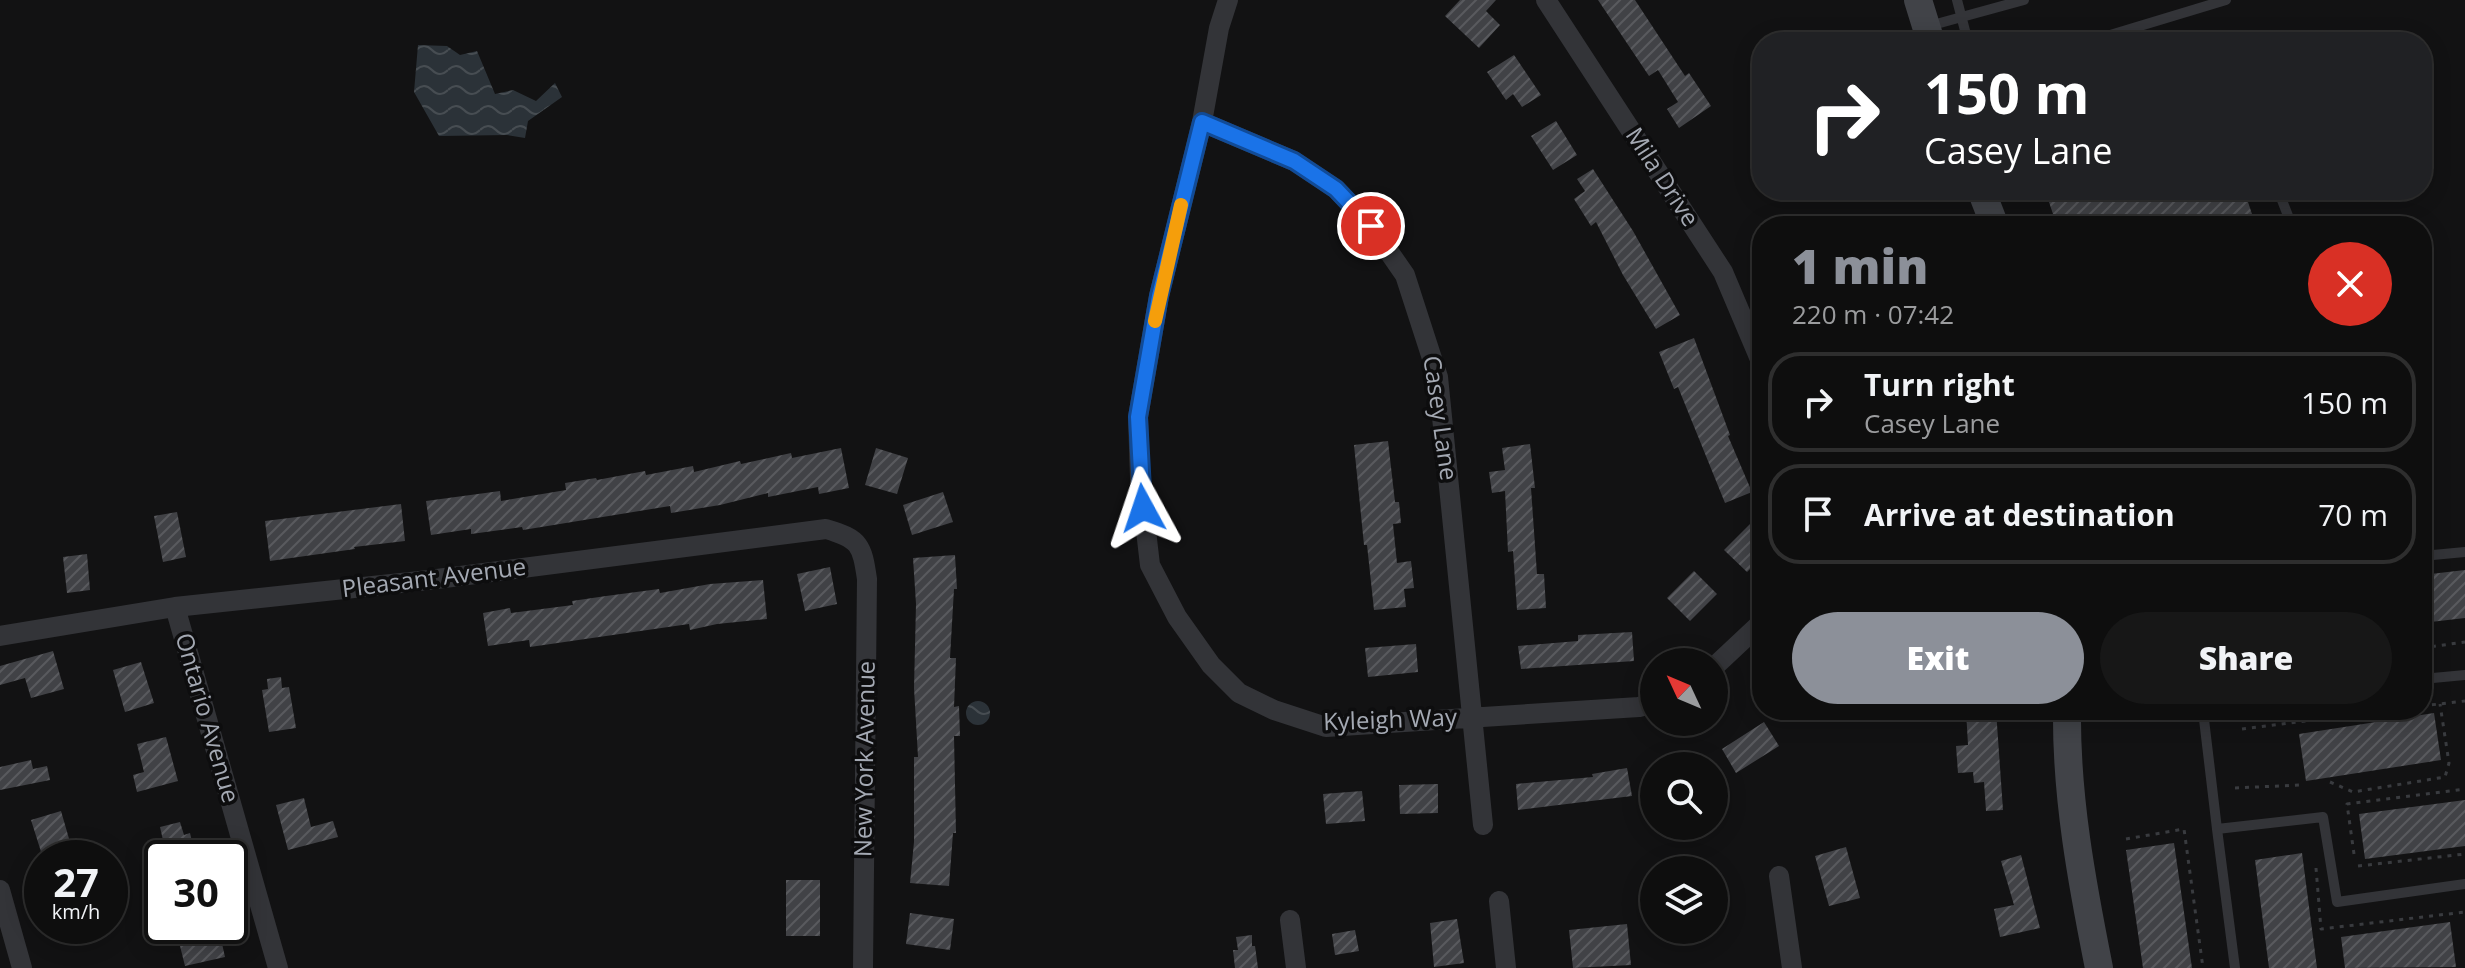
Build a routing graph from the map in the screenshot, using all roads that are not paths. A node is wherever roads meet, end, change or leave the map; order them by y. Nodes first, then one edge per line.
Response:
1 (1228, 0) edge
2 (1546, 0) edge
3 (1957, 0) edge
4 (2024, 0) edge
5 (2226, 0) edge
6 (1960, 18) junction
7 (1925, 23) edge
8 (1965, 32) edge
9 (2120, 32) edge
10 (1202, 122) junction
11 (1752, 340) edge
12 (863, 550) joint
13 (2465, 552) edge
14 (2432, 555) edge
15 (175, 607) junction
16 (1752, 631) edge
17 (0, 636) edge
18 (1728, 654) edge
19 (2465, 675) edge
20 (2432, 678) edge
21 (1640, 707) edge
22 (1471, 717) junction
23 (2067, 720) edge
24 (2206, 720) edge
25 (1483, 825) dead end
26 (2217, 829) junction
27 (1779, 876) dead end
28 (2465, 884) edge
29 (0, 890) edge
30 (1499, 901) dead end
31 (1290, 920) dead end
32 (22, 968) edge
33 (278, 968) edge
34 (863, 968) edge
35 (1296, 968) edge
36 (1506, 968) edge
37 (1792, 968) edge
38 (2099, 968) edge
39 (2235, 968) edge

1 - 10 street, Kyleigh Way
2 - 11 street, Mila Drive
3 - 6 lane
4 - 6 lane
5 - 9 lane
6 - 7 lane
6 - 8 lane
10 - 22 street, Casey Lane
10 - 22 street, Kyleigh Way
12 - 15 street, Pleasant Avenue
12 - 34 street, New York Avenue
13 - 14 lane
15 - 17 street, Pleasant Avenue
15 - 33 street, Ontario Avenue
16 - 18 street
19 - 20 lane
21 - 22 street, Kyleigh Way
22 - 25 street, Casey Lane
23 - 38 street
24 - 26 lane
26 - 28 lane
26 - 39 lane
27 - 37 street
29 - 32 street
30 - 36 street
31 - 35 street

